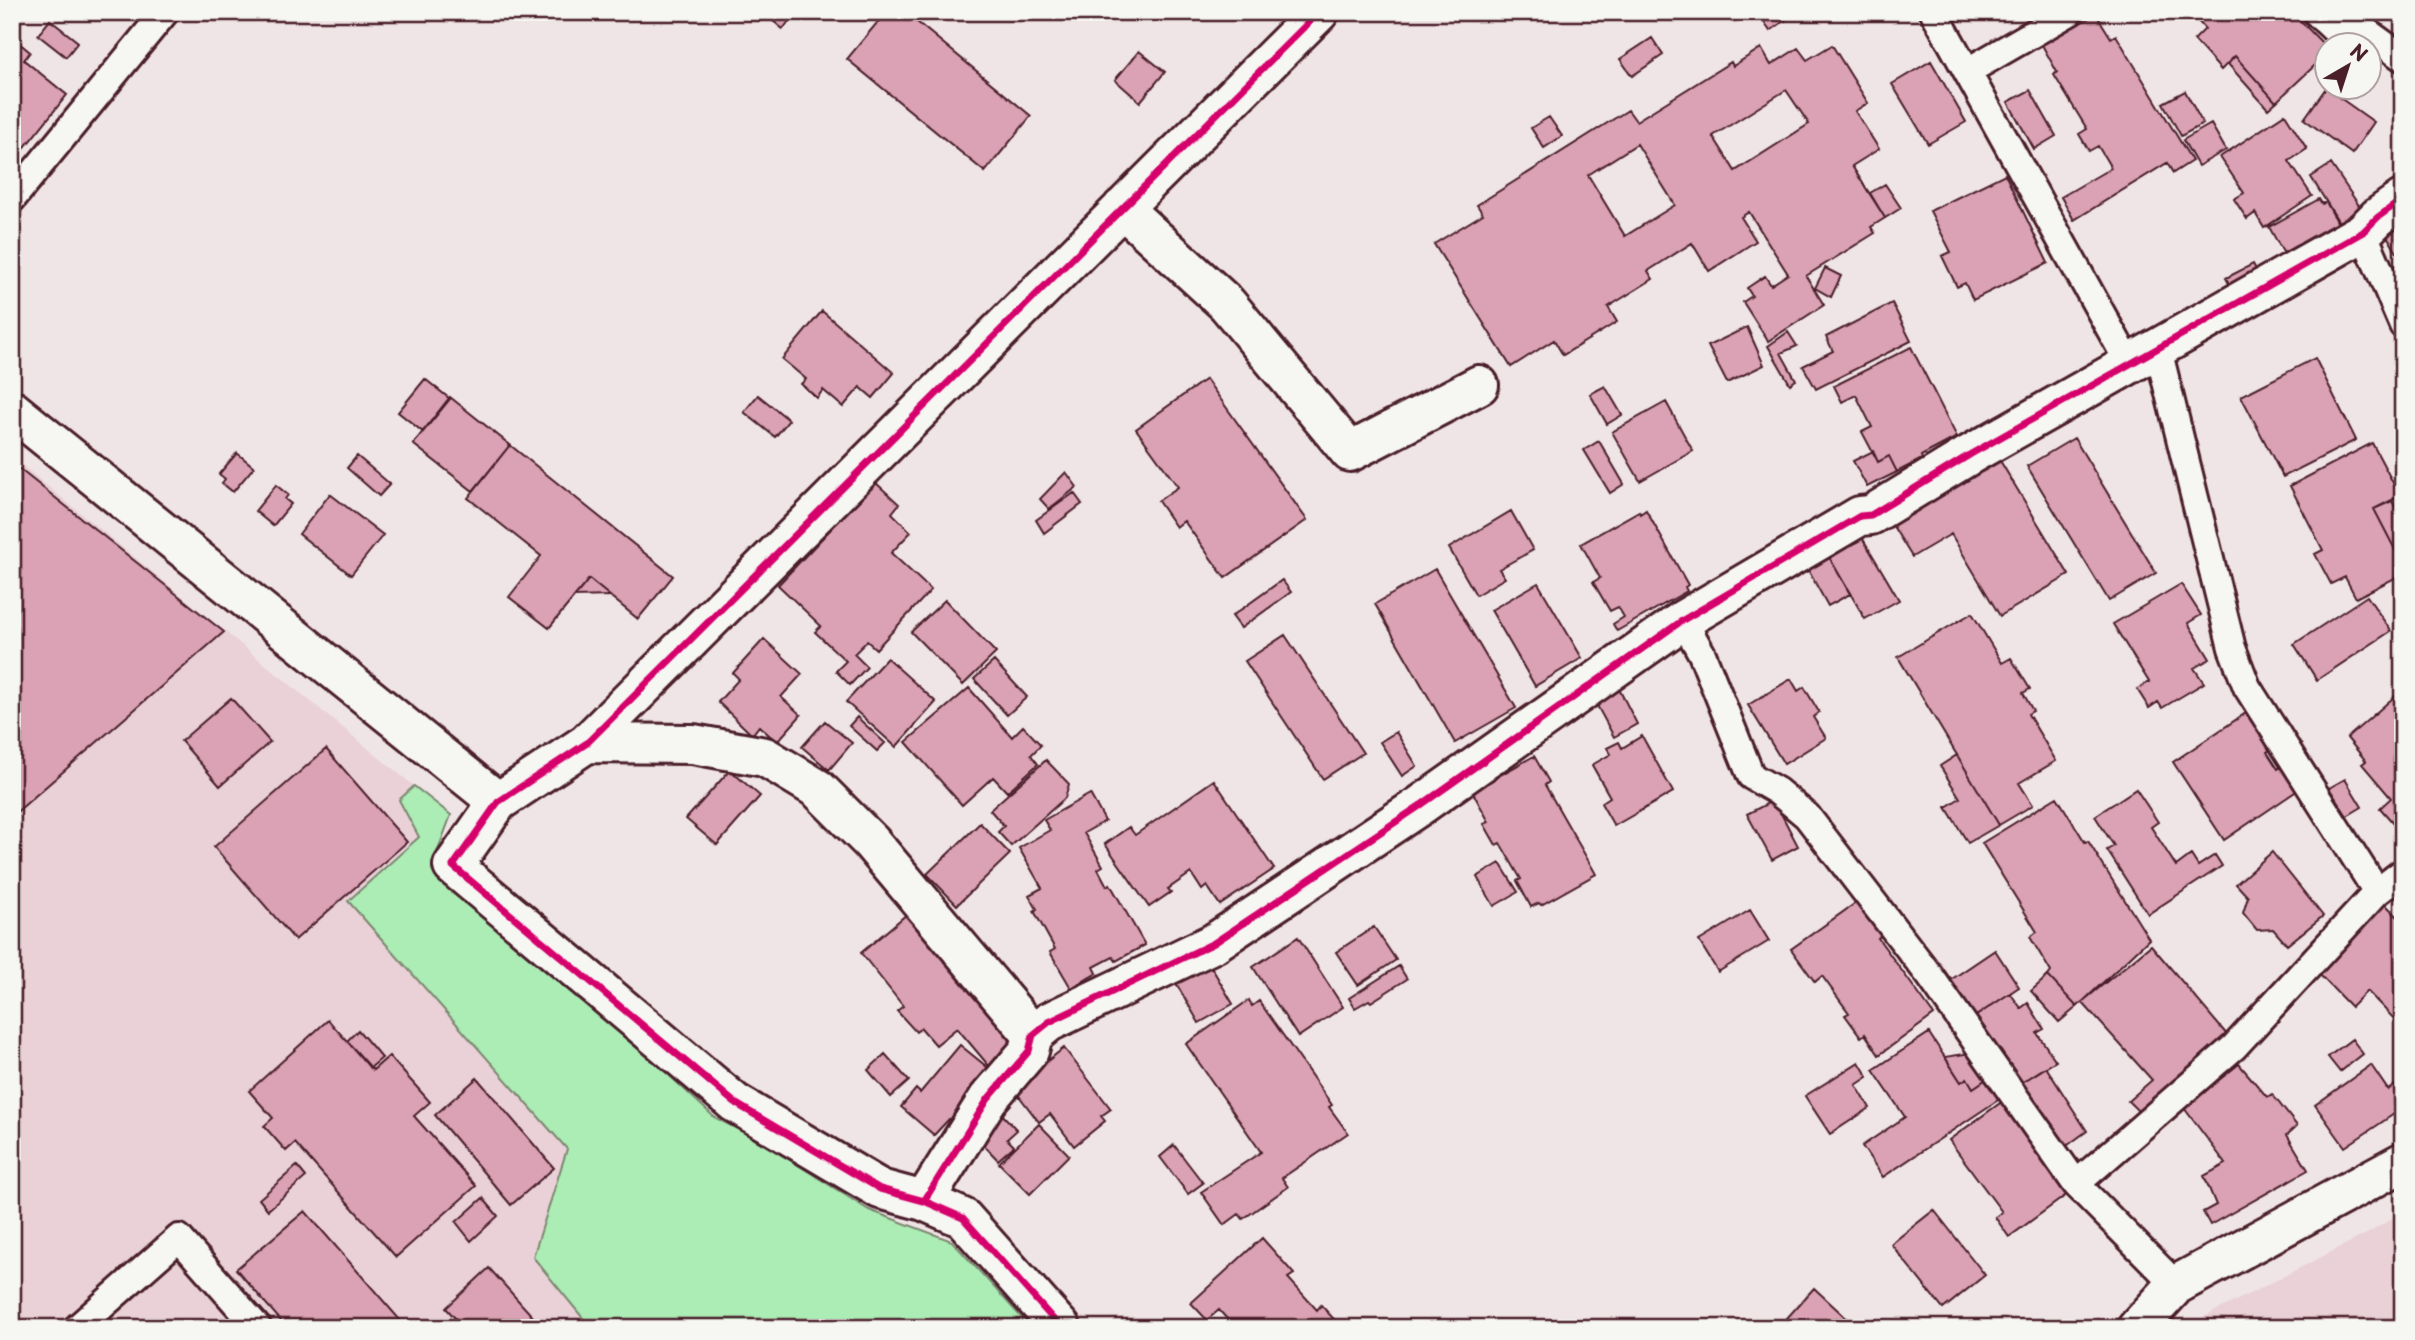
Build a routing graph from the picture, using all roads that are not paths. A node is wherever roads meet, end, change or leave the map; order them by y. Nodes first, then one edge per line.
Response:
1 (165, 12) edge
2 (1319, 12) edge
3 (1934, 12) edge
4 (2070, 12) edge
5 (2316, 12) edge
6 (2403, 58) edge
7 (1968, 71) junction
8 (12, 199) edge
9 (2403, 199) edge
10 (1122, 208) junction
11 (2363, 232) junction
12 (2403, 325) edge
13 (2144, 357) junction
14 (1479, 384) dead end
15 (12, 410) edge
16 (1683, 620) junction
17 (587, 743) junction
18 (498, 803) junction
19 (2403, 873) edge
20 (2377, 892) junction
21 (1033, 1035) junction
22 (2403, 1162) edge
23 (2076, 1184) junction
24 (924, 1201) junction
25 (2176, 1285) junction
26 (77, 1328) edge
27 (258, 1328) edge
28 (1061, 1328) edge
29 (2137, 1328) edge

1 - 8 lane
2 - 10 street
3 - 7 lane
4 - 7 lane
5 - 6 lane
7 - 13 lane
9 - 11 street
10 - 14 street
10 - 17 street
11 - 12 lane
11 - 13 street
13 - 16 street
13 - 20 lane
15 - 18 street
16 - 21 street
16 - 23 lane
17 - 18 street
17 - 21 street
18 - 24 street
19 - 20 lane
20 - 23 lane
21 - 24 street
22 - 25 street
23 - 25 lane
24 - 28 street
25 - 29 street
26 - 27 lane

